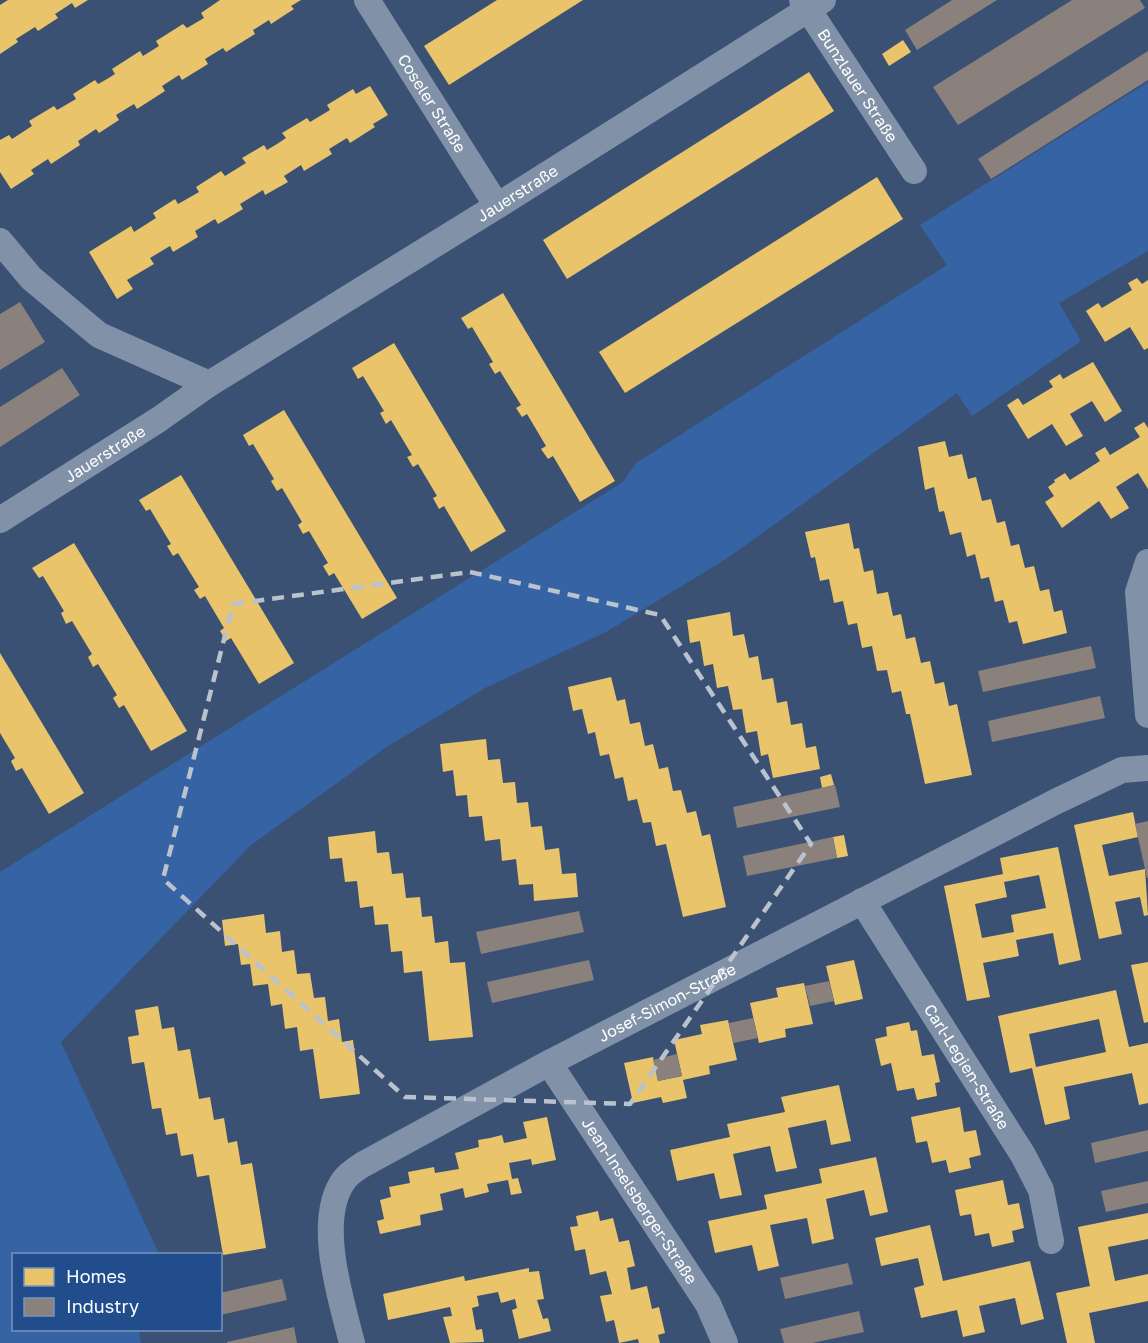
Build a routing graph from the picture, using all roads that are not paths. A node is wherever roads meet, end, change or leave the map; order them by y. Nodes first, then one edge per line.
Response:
1 (367, 0) edge
2 (811, 3) edge
3 (915, 171) dead end
4 (497, 206) junction
5 (0, 241) edge
6 (209, 384) junction
7 (0, 520) edge
8 (1148, 562) edge
9 (1148, 715) edge
10 (1148, 768) edge
11 (862, 901) junction
12 (549, 1063) junction
13 (1051, 1241) dead end
14 (352, 1343) edge
15 (725, 1343) edge

1 - 4 street, Coseler Straße
2 - 3 street, Bunzlauer Straße
2 - 4 street, Jauerstraße
4 - 6 street, Jauerstraße
5 - 6 street
6 - 7 street, Jauerstraße
8 - 9 street
10 - 11 street, Josef-Simon-Straße
11 - 12 street, Josef-Simon-Straße
11 - 13 street, Carl-Legien-Straße
12 - 14 street, Josef-Simon-Straße
12 - 15 street, Jean-Inselsberger-Straße

